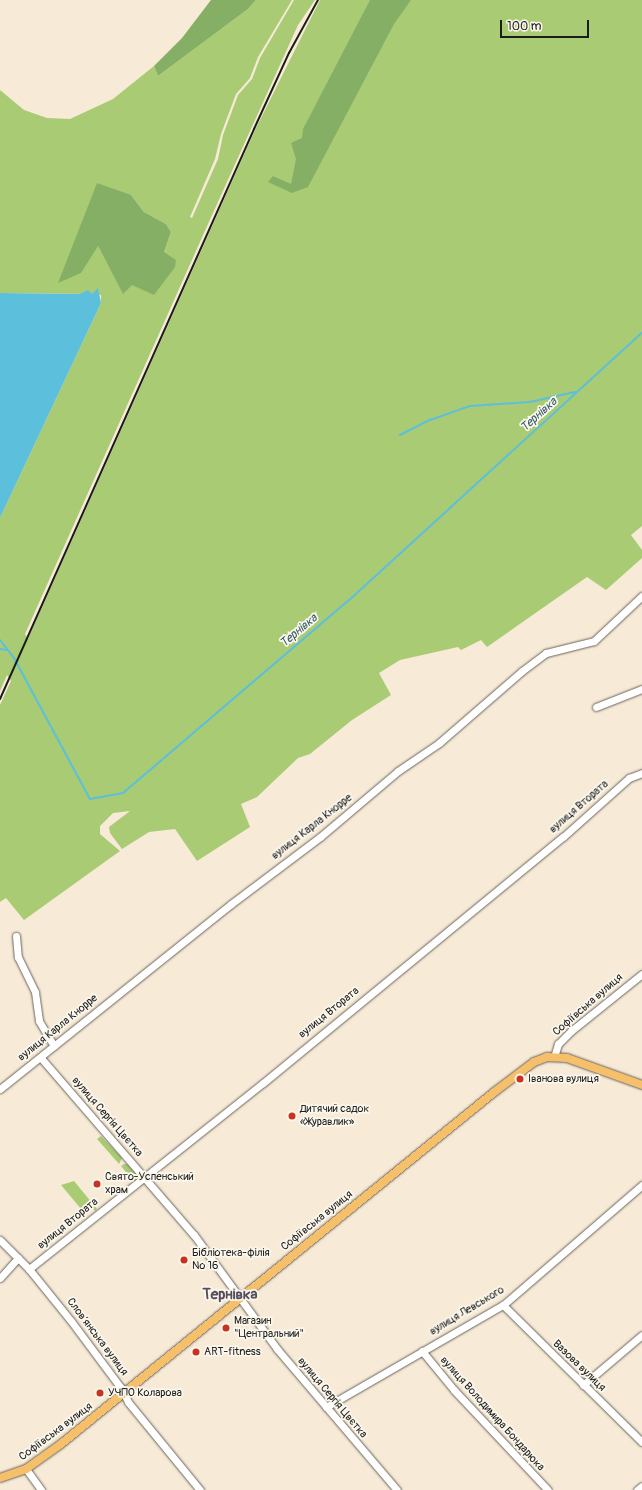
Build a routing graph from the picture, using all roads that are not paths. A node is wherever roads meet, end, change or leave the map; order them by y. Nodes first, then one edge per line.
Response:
1 (642, 596) edge
2 (642, 689) edge
3 (596, 707) dead end
4 (642, 773) edge
5 (16, 936) dead end
6 (642, 974) edge
7 (54, 1046) junction
8 (554, 1057) junction
9 (41, 1058) junction
10 (642, 1085) edge
11 (0, 1089) edge
12 (146, 1178) junction
13 (642, 1185) edge
14 (0, 1240) edge
15 (18, 1258) junction
16 (29, 1269) junction
17 (0, 1278) edge
18 (240, 1298) junction
19 (503, 1305) junction
20 (642, 1335) edge
21 (422, 1351) junction
22 (584, 1385) junction
23 (124, 1393) junction
24 (326, 1407) junction
25 (642, 1442) edge
26 (26, 1469) junction
27 (0, 1478) edge
28 (642, 1486) edge
29 (41, 1490) edge
30 (200, 1490) edge
31 (397, 1490) edge
32 (548, 1490) edge
33 (637, 1490) edge

1 - 7 street, вулиця Карла Кнорре
2 - 3 street
4 - 12 street, вулиця Втората
5 - 7 street
6 - 8 street, Софіївська вулиця
7 - 9 street, вулиця Карла Кнорре
8 - 10 main road, Софіївська вулиця
8 - 18 main road, Софіївська вулиця
9 - 11 street, вулиця Карла Кнорре
9 - 12 street, вулиця Сергія Цвєтка
12 - 16 street, вулиця Втората
12 - 18 street, вулиця Сергія Цвєтка
13 - 19 street, вулиця Левського
14 - 15 street, Словʼянська вулиця
15 - 16 street, Словʼянська вулиця
15 - 17 street
16 - 23 street, Словʼянська вулиця
18 - 23 main road, Софіївська вулиця
18 - 24 street, вулиця Сергія Цвєтка
19 - 21 street, вулиця Левського
19 - 22 street, Вазова вулиця
20 - 22 street
21 - 24 street, вулиця Левського
21 - 32 street, вулиця Володимира Бондарюка
22 - 25 street, Вазова вулиця
23 - 26 main road, Софіївська вулиця
23 - 30 street, Словʼянська вулиця
24 - 31 street, вулиця Сергія Цвєтка
26 - 27 main road, Софіївська вулиця
26 - 29 street
28 - 33 street

